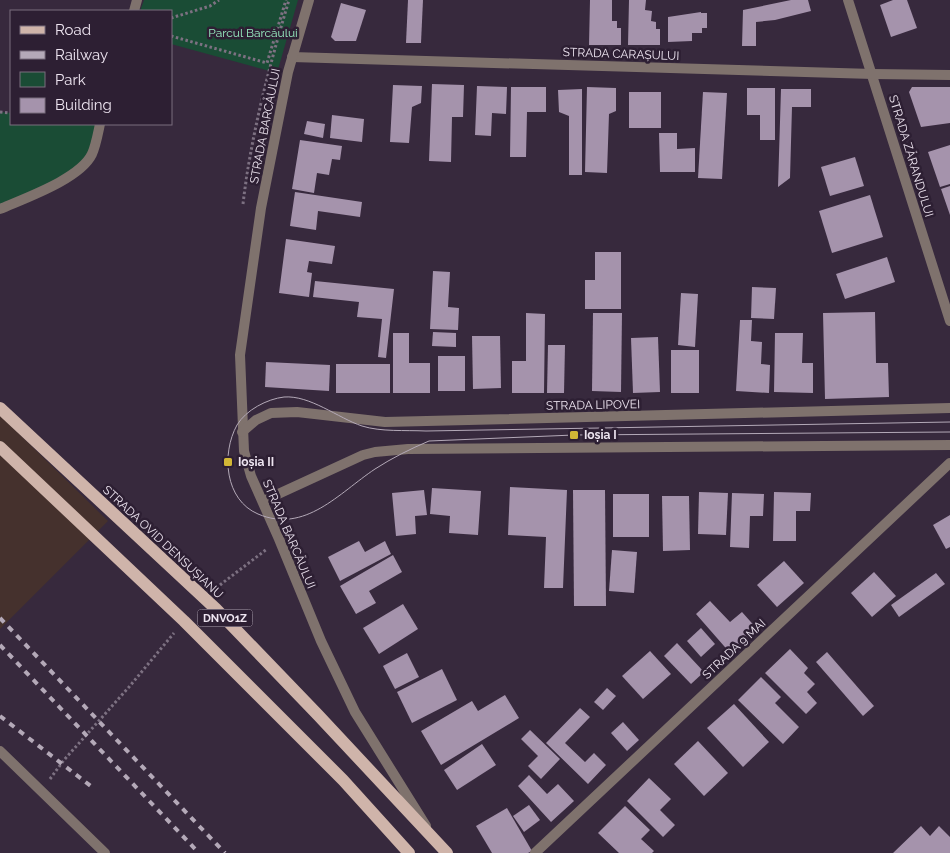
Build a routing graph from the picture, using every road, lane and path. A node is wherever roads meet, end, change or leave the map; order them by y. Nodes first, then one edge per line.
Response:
1 (219, 0) edge
2 (286, 0) edge
3 (309, 0) edge
4 (848, 0) edge
5 (172, 18) edge
6 (172, 36) edge
7 (292, 57) junction
8 (872, 74) junction
9 (950, 75) edge
10 (100, 125) edge
11 (0, 209) edge
12 (950, 321) edge
13 (0, 408) edge
14 (950, 408) edge
15 (242, 432) junction
16 (950, 445) edge
17 (0, 447) edge
18 (950, 463) edge
19 (263, 501) junction
20 (279, 539) junction
21 (216, 588) dead end
22 (176, 631) dead end
23 (0, 751) edge
24 (41, 790) junction
25 (436, 842) junction
26 (105, 853) edge
27 (409, 853) edge
28 (447, 853) edge
29 (535, 853) edge

1 - 5 path
2 - 6 path
3 - 7 street, STRADA BARCĂULUI
4 - 8 street, STRADA ZĂRANDULUI
7 - 8 street, STRADA CARAȘULUI
7 - 15 street, STRADA BARCĂULUI
8 - 9 street, STRADA CARAȘULUI
8 - 12 street, STRADA ZĂRANDULUI
10 - 11 street
13 - 25 main road, STRADA OVID DENSUȘIANU / DNVO1Z
14 - 15 street, STRADA LIPOVEI
15 - 19 street, STRADA BARCĂULUI
16 - 19 street
17 - 27 main road, DNVO1Z
18 - 29 street, STRADA 9 MAI
19 - 20 street, STRADA BARCĂULUI
20 - 21 path
20 - 25 street, STRADA BARCĂULUI
22 - 24 path
23 - 24 street
24 - 26 street
25 - 28 main road, STRADA OVID DENSUȘIANU / DNVO1Z

